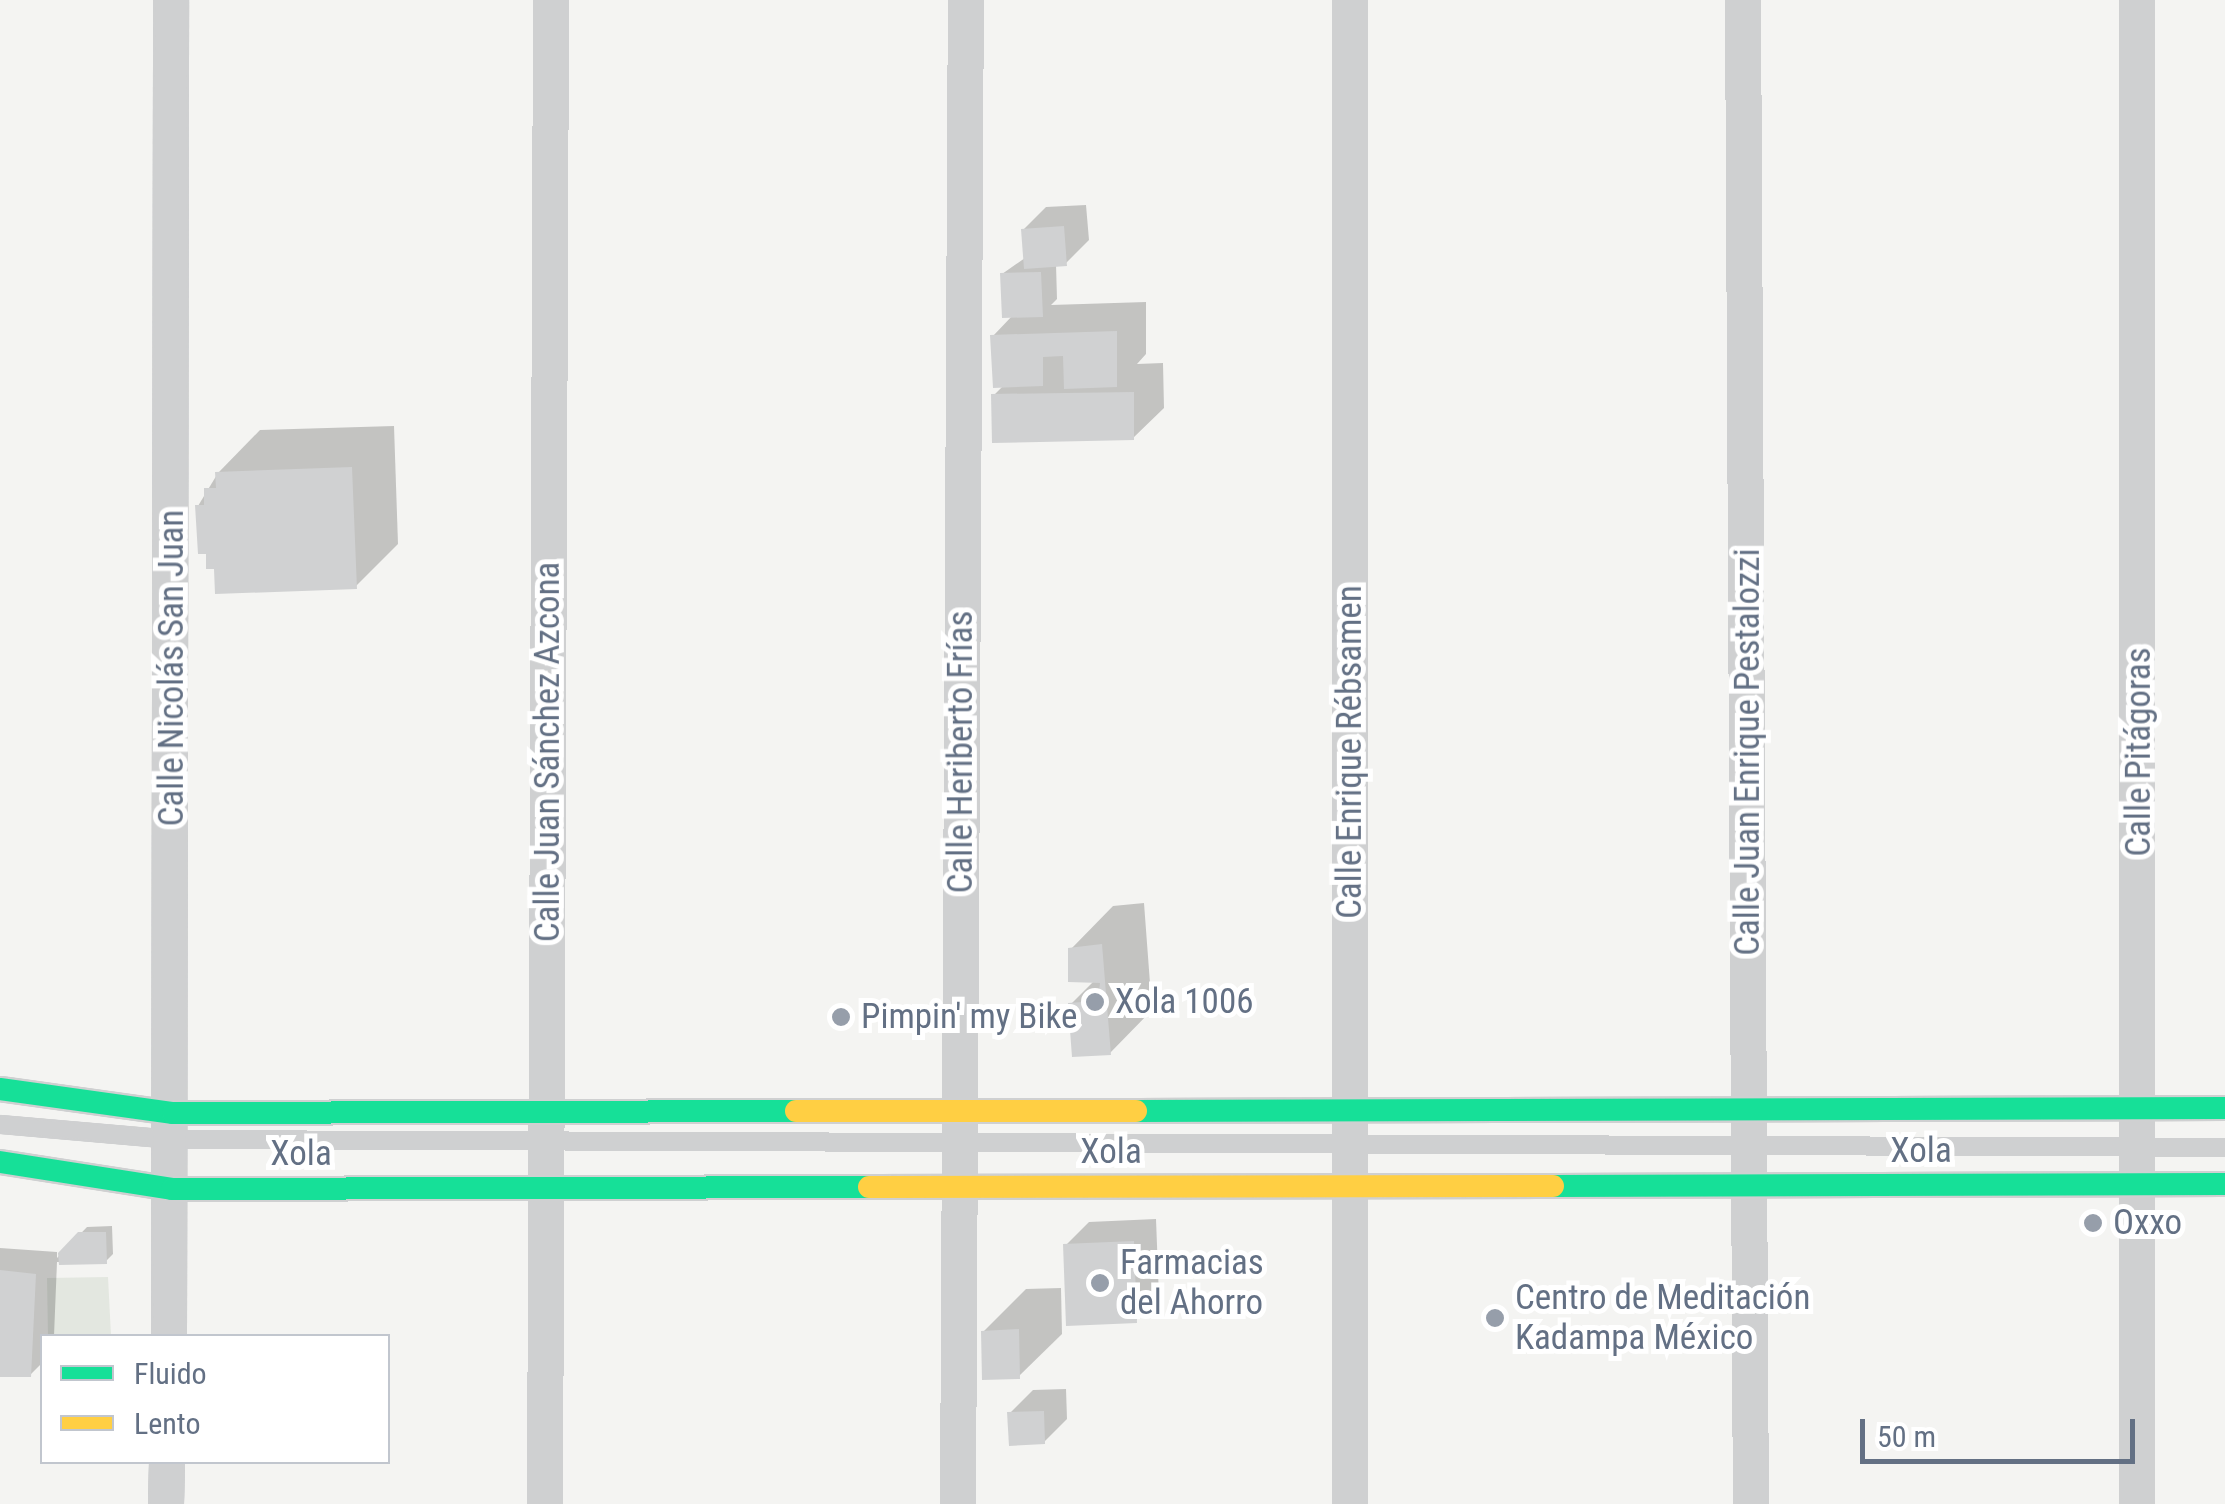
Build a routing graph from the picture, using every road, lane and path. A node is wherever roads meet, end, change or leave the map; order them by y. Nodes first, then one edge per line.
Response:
1 (171, 0) edge
2 (551, 0) edge
3 (966, 0) edge
4 (1350, 0) edge
5 (1743, 0) edge
6 (2137, 0) edge
7 (0, 1089) edge
8 (2140, 1108) junction
9 (2225, 1108) edge
10 (0, 1124) edge
11 (546, 1125) junction
12 (173, 1126) junction
13 (1750, 1127) junction
14 (959, 1128) junction
15 (1349, 1128) junction
16 (2140, 1147) junction
17 (2225, 1148) edge
18 (0, 1162) edge
19 (2140, 1184) junction
20 (2225, 1184) edge
21 (960, 1187) junction
22 (1347, 1187) junction
23 (1748, 1187) junction
24 (546, 1189) junction
25 (172, 1190) junction
26 (169, 1334) edge
27 (167, 1464) edge
28 (166, 1504) edge
29 (545, 1504) edge
30 (958, 1504) edge
31 (1350, 1504) edge
32 (1750, 1504) edge
33 (2137, 1504) edge

1 - 12 street, Calle Nicolás San Juan
2 - 11 street, Calle Juan Sánchez Azcona
3 - 14 street, Calle Heriberto Frías
4 - 15 street, Calle Enrique Rébsamen
5 - 13 street, Calle Juan Enrique Pestalozzi
6 - 8 street, Calle Pitágoras
7 - 12 main road, Xola
8 - 9 main road, Xola
8 - 13 main road, Xola
8 - 16 street, Calle Pitágoras
10 - 12 lane
11 - 12 main road, Xola
11 - 14 main road, Xola
11 - 24 street, Calle Juan Sánchez Azcona
12 - 25 street, Calle Nicolás San Juan
13 - 15 main road, Xola
13 - 16 lane
13 - 23 street, Calle Juan Enrique Pestalozzi
14 - 15 main road, Xola
14 - 21 street, Calle Heriberto Frías
15 - 22 street, Calle Enrique Rébsamen
16 - 17 lane
16 - 19 street, Calle Pitágoras
18 - 25 main road, Xola
19 - 20 main road, Xola
19 - 23 main road, Xola
19 - 33 street, Calle Pitágoras
21 - 22 main road, Xola
21 - 24 main road, Xola
21 - 30 street, Calle Heriberto Frías
22 - 23 main road, Xola
22 - 31 street, Calle Enrique Rébsamen
23 - 32 street, Calle Juan Enrique Pestalozzi
24 - 25 main road, Xola
24 - 29 street, Calle Juan Sánchez Azcona
25 - 26 street, Calle Nicolás San Juan
27 - 28 street

